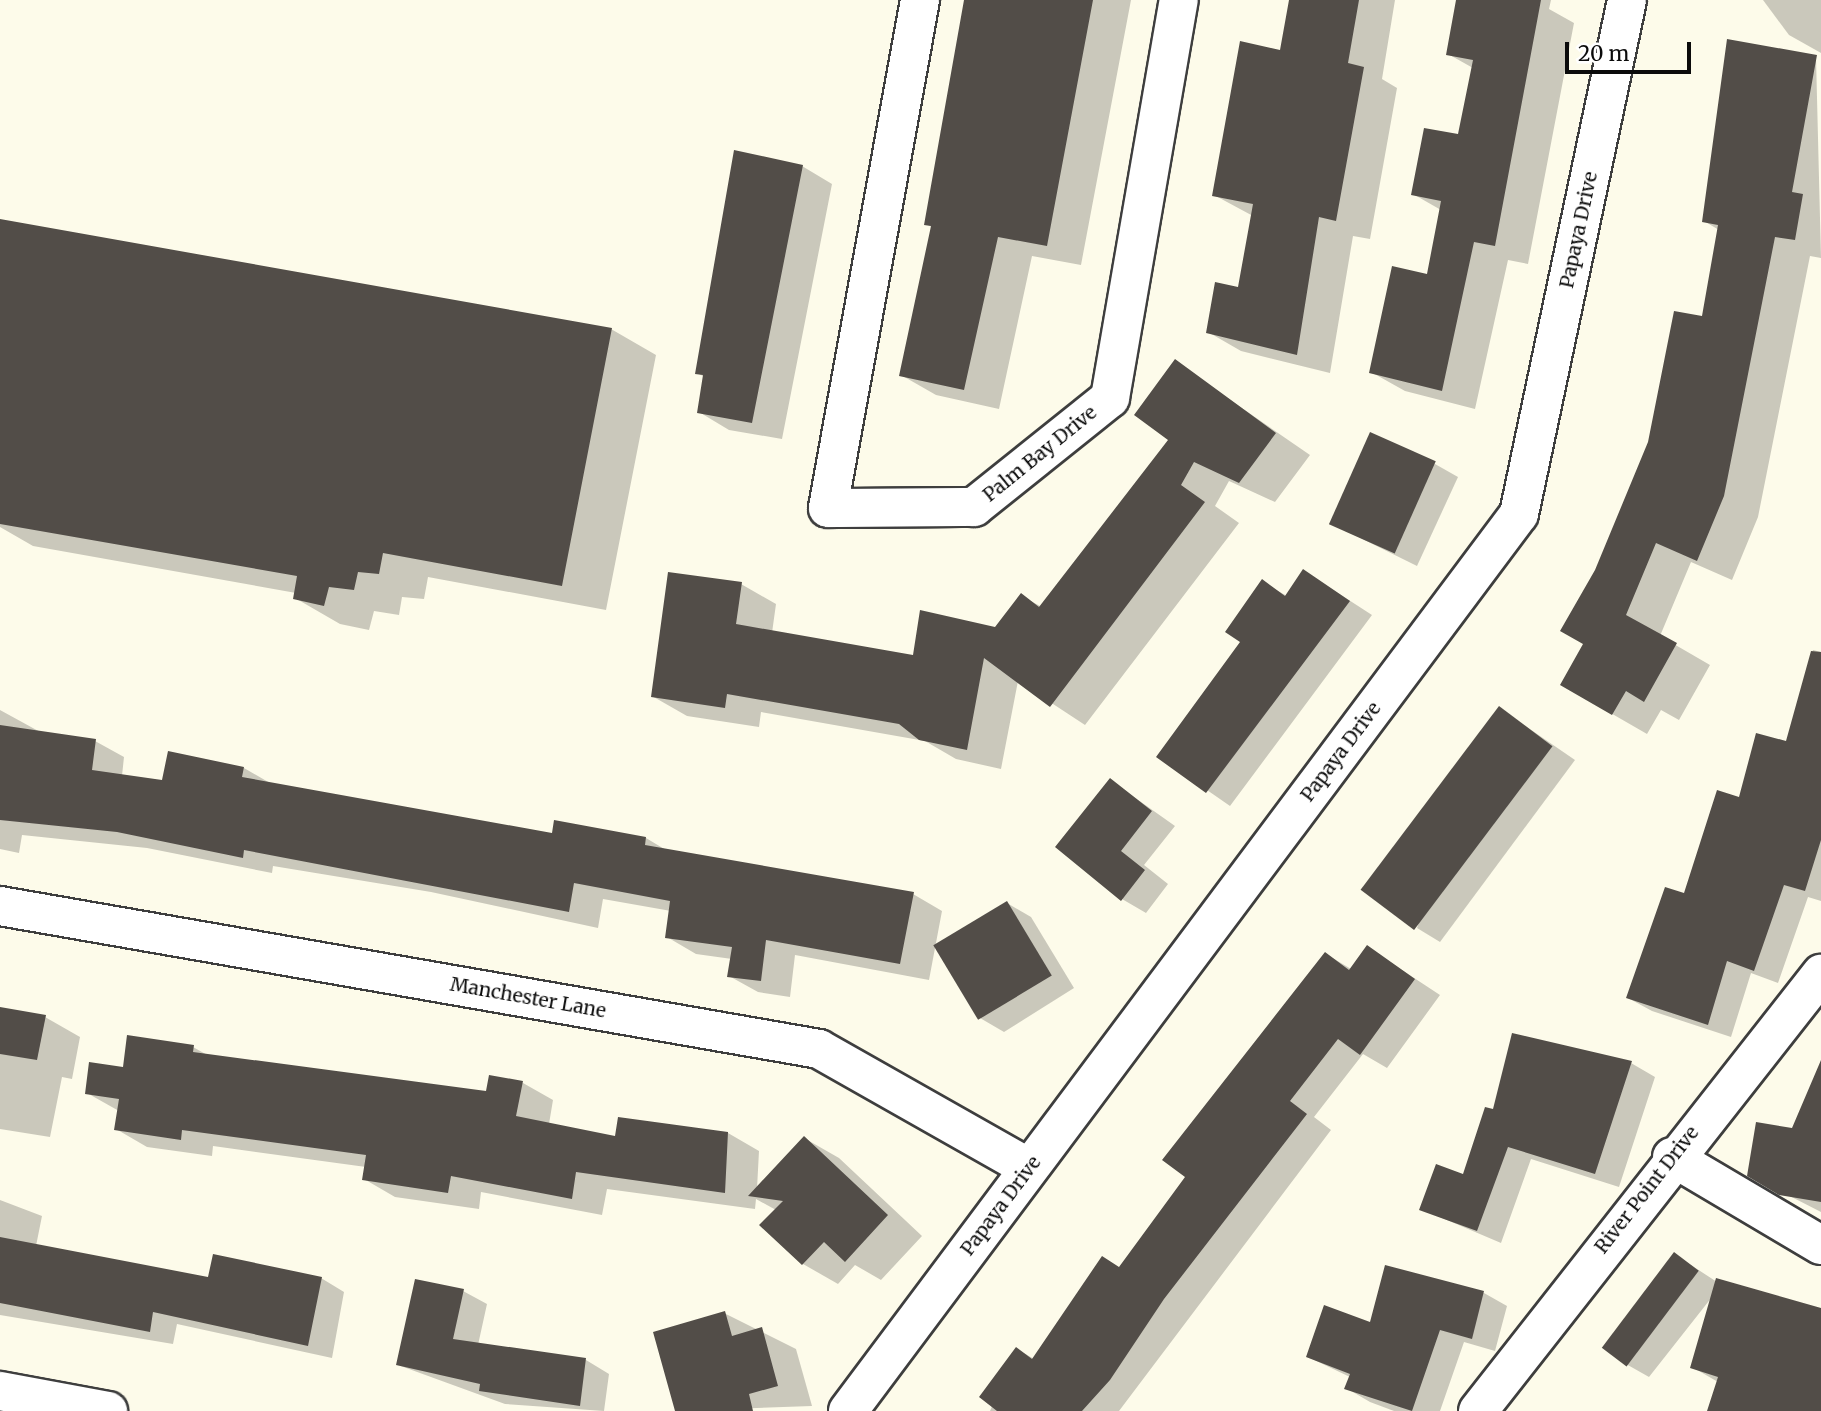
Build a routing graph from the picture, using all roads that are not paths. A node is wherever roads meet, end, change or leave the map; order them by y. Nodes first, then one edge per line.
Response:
1 (920, 0) edge
2 (1179, 0) edge
3 (1627, 0) edge
4 (0, 906) edge
5 (1821, 974) edge
6 (1672, 1157) junction
7 (1029, 1168) junction
8 (1821, 1245) edge
9 (0, 1391) edge
10 (108, 1411) edge
11 (848, 1411) edge
12 (1478, 1411) edge

1 - 2 street, Palm Bay Drive
3 - 7 street, Papaya Drive
4 - 7 street, Manchester Lane
5 - 6 street, River Point Drive
6 - 8 street
6 - 12 street, River Point Drive
7 - 11 street, Papaya Drive
9 - 10 street

